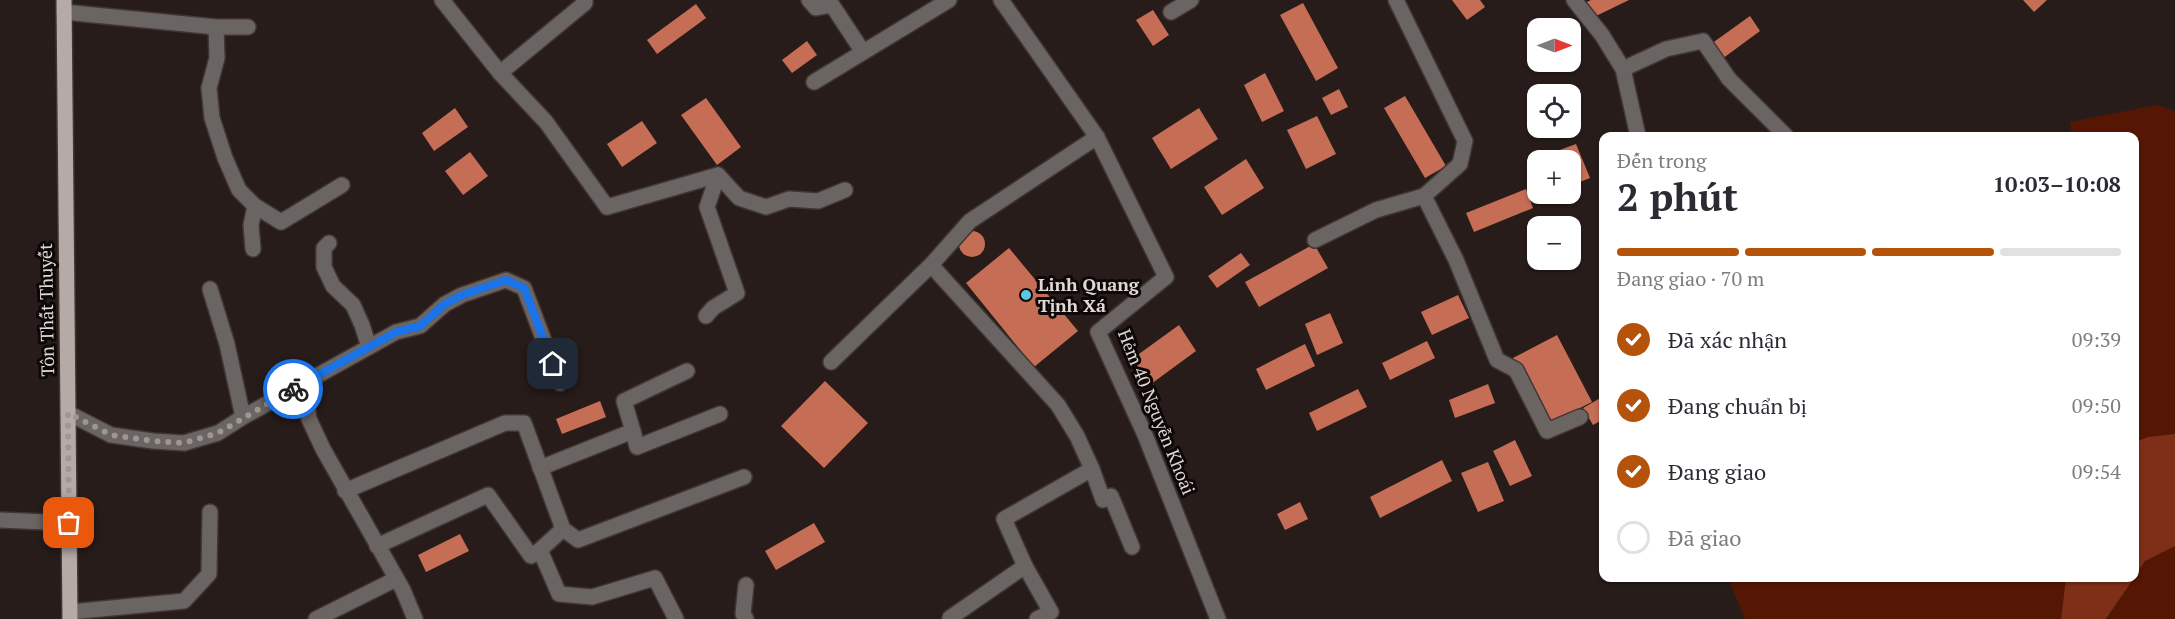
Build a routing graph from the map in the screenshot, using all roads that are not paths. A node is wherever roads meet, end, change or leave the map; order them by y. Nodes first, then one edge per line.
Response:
1 (442, 0) edge
2 (585, 0) edge
3 (809, 0) edge
4 (949, 0) edge
5 (1001, 0) edge
6 (1191, 0) edge
7 (1396, 0) edge
8 (1574, 0) edge
9 (64, 6) edge
10 (1171, 12) dead end
11 (216, 27) junction
12 (249, 27) dead end
13 (863, 52) junction
14 (1623, 69) junction
15 (500, 74) junction
16 (814, 81) dead end
17 (1637, 132) edge
18 (1782, 132) edge
19 (1097, 136) junction
20 (718, 175) junction
21 (342, 186) dead end
22 (845, 190) dead end
23 (1424, 196) junction
24 (255, 206) junction
25 (1315, 240) dead end
26 (329, 243) dead end
27 (253, 249) dead end
28 (931, 265) junction
29 (210, 290) dead end
30 (706, 316) dead end
31 (369, 347) junction
32 (831, 362) dead end
33 (687, 371) dead end
34 (304, 383) junction
35 (560, 383) dead end
36 (68, 413) junction
37 (720, 414) dead end
38 (243, 417) junction
39 (1580, 417) dead end
40 (633, 431) junction
41 (540, 468) junction
42 (1092, 469) junction
43 (744, 477) dead end
44 (345, 491) junction
45 (210, 512) dead end
46 (0, 520) edge
47 (69, 523) junction
48 (563, 529) junction
49 (377, 546) junction
50 (1132, 547) dead end
51 (540, 550) junction
52 (1025, 566) junction
53 (396, 579) junction
54 (746, 585) dead end
55 (70, 616) edge
56 (950, 618) edge
57 (316, 619) edge
58 (415, 619) edge
59 (676, 619) edge
60 (746, 619) edge
61 (1037, 619) edge
62 (1218, 619) edge

1 - 15 street
2 - 15 street
3 - 13 street
4 - 13 street
5 - 19 street, Hẻm 40 Nguyễn Khoái
6 - 10 street
7 - 23 street
8 - 14 street
9 - 11 street
9 - 36 main road, Tôn Thất Thuyết
11 - 12 street
11 - 24 street
13 - 16 street
14 - 17 street
14 - 18 street
15 - 20 street
19 - 28 street
19 - 62 street, Hẻm 40 Nguyễn Khoái
20 - 22 street
20 - 30 street
21 - 24 street
23 - 25 street
23 - 39 street
24 - 27 street
26 - 31 street
28 - 32 street
28 - 42 street
29 - 38 street
31 - 34 street
31 - 35 street
33 - 40 street
34 - 38 street
34 - 44 street
36 - 38 street
36 - 47 main road, Tôn Thất Thuyết
37 - 40 street
40 - 41 street
41 - 44 street
41 - 48 street
42 - 50 street
42 - 52 street
43 - 48 street
44 - 49 street
45 - 55 street
46 - 47 street
47 - 55 main road, Tôn Thất Thuyết
48 - 51 street
49 - 51 street
49 - 53 street
51 - 59 street
52 - 56 street
52 - 61 street
53 - 57 street
53 - 58 street
54 - 60 street

